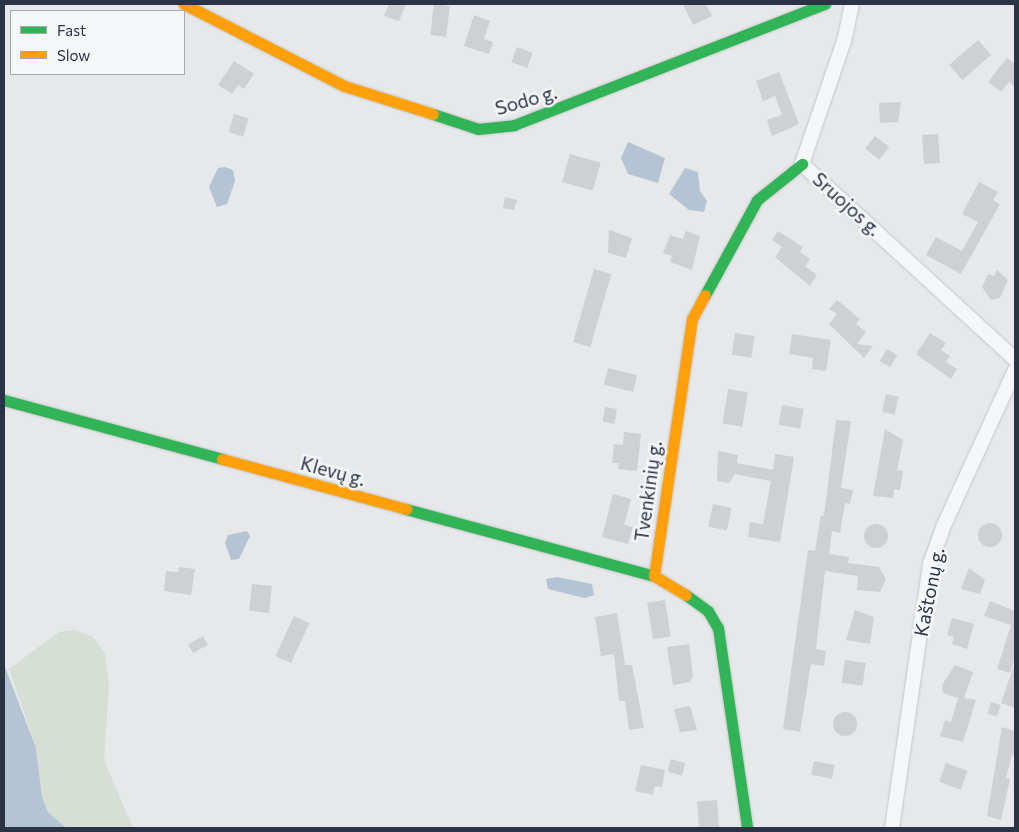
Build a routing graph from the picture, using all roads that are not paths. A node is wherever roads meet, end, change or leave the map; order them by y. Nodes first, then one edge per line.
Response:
1 (184, 4) edge
2 (825, 4) edge
3 (852, 4) edge
4 (802, 164) junction
5 (1015, 359) edge
6 (1015, 370) edge
7 (4, 400) edge
8 (654, 576) junction
9 (747, 828) edge
10 (892, 828) edge

1 - 2 street, Sodo g.
3 - 4 street, Sruojos g.
4 - 5 street, Sruojos g.
4 - 8 street, Tvenkinių g.
6 - 10 street, Kaštonų g.
7 - 8 street, Klevų g.
8 - 9 street

